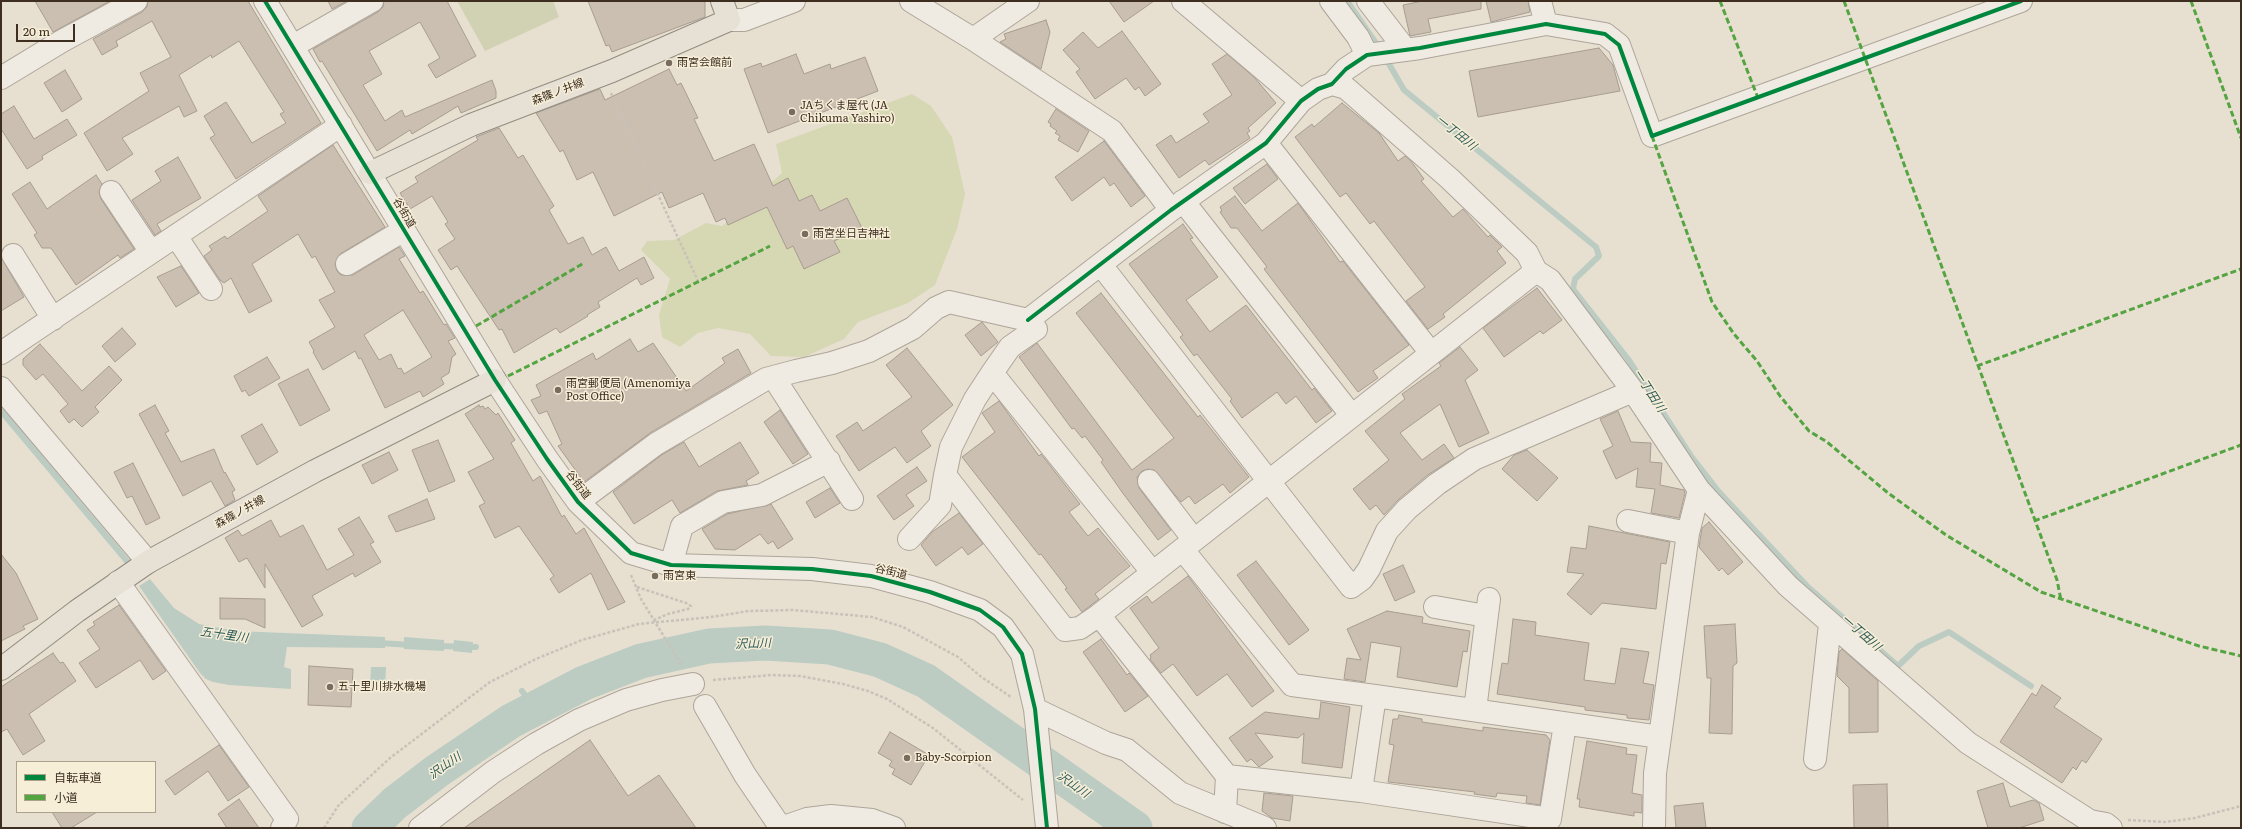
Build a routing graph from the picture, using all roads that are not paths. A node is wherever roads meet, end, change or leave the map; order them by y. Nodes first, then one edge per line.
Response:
1 (136, 1) edge
2 (265, 1) edge
3 (372, 1) edge
4 (794, 1) edge
5 (911, 1) edge
6 (1028, 1) edge
7 (1183, 1) edge
8 (1331, 1) edge
9 (1369, 1) edge
10 (1540, 1) edge
11 (2021, 1) edge
12 (726, 11) edge
13 (1546, 24) junction
14 (973, 39) junction
15 (293, 46) junction
16 (1385, 52) junction
17 (1, 78) edge
18 (1332, 84) junction
19 (1301, 101) junction
20 (341, 125) junction
21 (1266, 143) junction
22 (370, 172) junction
23 (111, 192) dead end
24 (1177, 205) junction
25 (404, 230) junction
26 (176, 236) junction
27 (151, 252) junction
28 (13, 255) dead end
29 (347, 264) dead end
30 (1101, 265) junction
31 (1536, 271) junction
32 (211, 289) dead end
33 (53, 319) junction
34 (1028, 320) junction
35 (1431, 353) junction
36 (1, 354) edge
37 (992, 373) junction
38 (774, 378) junction
39 (495, 380) junction
40 (1, 388) edge
41 (1632, 391) junction
42 (1352, 416) junction
43 (829, 461) junction
44 (945, 475) junction
45 (1149, 481) dead end
46 (1268, 482) junction
47 (1700, 490) junction
48 (852, 500) dead end
49 (578, 502) junction
50 (1628, 521) dead end
51 (1688, 533) junction
52 (909, 540) dead end
53 (1188, 545) junction
54 (146, 563) junction
55 (671, 565) junction
56 (1153, 573) junction
57 (122, 579) junction
58 (1435, 607) dead end
59 (1099, 615) junction
60 (1830, 624) junction
61 (1, 669) edge
62 (693, 684) road end
63 (1375, 696) junction
64 (705, 706) dead end
65 (1475, 710) junction
66 (1035, 716) junction
67 (1565, 724) junction
68 (1660, 737) junction
69 (1815, 759) dead end
70 (1227, 776) junction
71 (1361, 791) junction
72 (1225, 812) junction
73 (2105, 827) edge
74 (282, 828) edge
75 (420, 828) edge
76 (781, 828) edge
77 (894, 828) edge
78 (1046, 828) edge
79 (1265, 828) edge
80 (1654, 828) edge

1 - 17 street
2 - 15 street, 谷街道
3 - 15 street
4 - 12 street
5 - 14 street
6 - 14 street
7 - 19 street
8 - 16 street
9 - 16 street
10 - 13 street
11 - 13 street
12 - 22 main road, 森篠ノ井線
13 - 16 street
14 - 24 street
15 - 20 street, 谷街道
16 - 18 street
18 - 19 street
18 - 31 street
19 - 21 street
20 - 22 street, 谷街道
20 - 26 street
21 - 24 street
21 - 35 street
22 - 25 street, 谷街道
23 - 27 street
24 - 30 street
24 - 42 street
25 - 29 street
25 - 39 street, 谷街道
26 - 27 street
26 - 32 street
27 - 33 street
28 - 33 street
30 - 34 street
30 - 46 street
31 - 35 street
31 - 41 street
33 - 36 street
34 - 37 street
34 - 38 street
35 - 42 street
37 - 44 street
37 - 56 street
38 - 43 street
38 - 49 street
39 - 49 street, 谷街道
39 - 54 main road, 森篠ノ井線
40 - 54 street
41 - 46 street
41 - 47 street
42 - 46 street
43 - 48 street
43 - 55 street
44 - 52 street
44 - 59 street
45 - 53 street
46 - 53 street
47 - 51 street
47 - 60 street
49 - 55 street, 谷街道
50 - 51 street
51 - 68 street
53 - 56 street
53 - 63 street
54 - 57 main road, 森篠ノ井線
55 - 66 street, 谷街道
56 - 59 street
57 - 61 main road, 森篠ノ井線
57 - 74 street
58 - 65 street
59 - 70 street
60 - 69 street
60 - 73 street
62 - 75 street
63 - 65 street
63 - 71 street
64 - 76 street
65 - 67 street
66 - 72 street
66 - 78 street, 谷街道
67 - 68 street
67 - 71 street
68 - 80 street
70 - 71 street
70 - 72 street
72 - 79 street
76 - 77 street

